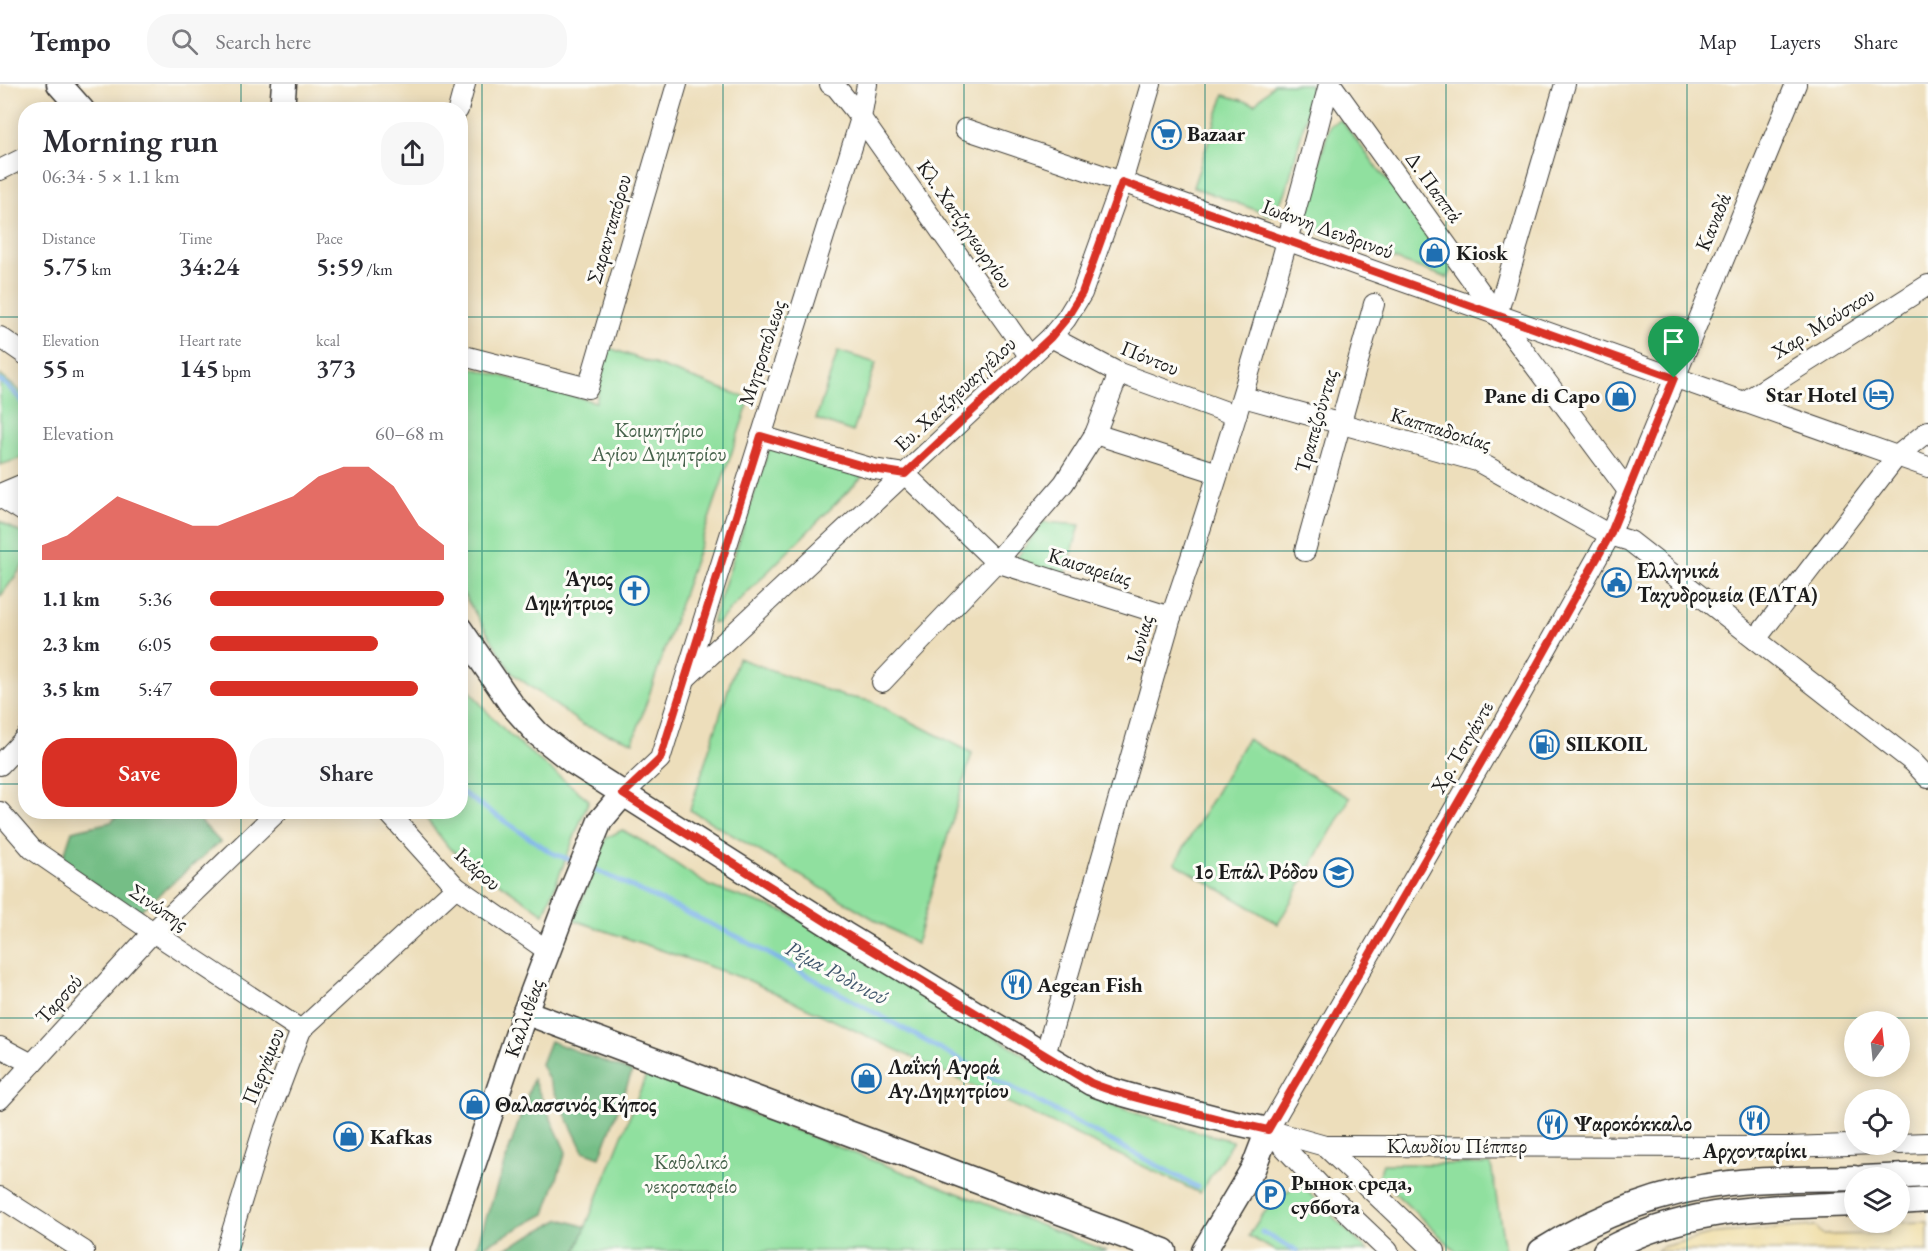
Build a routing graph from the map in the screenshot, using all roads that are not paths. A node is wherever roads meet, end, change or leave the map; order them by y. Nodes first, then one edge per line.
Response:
1 (41, 84) edge
2 (59, 84) edge
3 (284, 84) edge
4 (465, 84) edge
5 (677, 84) edge
6 (831, 84) edge
7 (867, 84) edge
8 (1151, 84) edge
9 (1330, 84) edge
10 (1565, 84) edge
11 (1796, 84) edge
12 (56, 102) edge
13 (75, 102) edge
14 (283, 102) edge
15 (460, 102) edge
16 (861, 118) junction
17 (965, 129) dead end
18 (18, 161) edge
19 (0, 170) edge
20 (1122, 182) junction
21 (1286, 240) junction
22 (1928, 285) edge
23 (1374, 304) dead end
24 (1497, 315) junction
25 (0, 337) edge
26 (1051, 337) junction
27 (18, 349) edge
28 (468, 357) edge
29 (1030, 357) junction
30 (1119, 374) junction
31 (1674, 378) junction
32 (1246, 398) dead end
33 (1744, 402) junction
34 (1235, 415) junction
35 (1341, 424) junction
36 (1928, 430) edge
37 (1095, 434) junction
38 (761, 436) junction
39 (1897, 456) junction
40 (1928, 467) edge
41 (1218, 473) junction
42 (905, 474) junction
43 (18, 487) edge
44 (1628, 491) junction
45 (0, 495) edge
46 (18, 507) edge
47 (1610, 535) junction
48 (1305, 551) dead end
49 (996, 562) junction
50 (1171, 617) junction
51 (1756, 639) junction
52 (468, 641) edge
53 (687, 677) junction
54 (882, 682) dead end
55 (18, 746) edge
56 (0, 765) edge
57 (1928, 778) edge
58 (623, 794) junction
59 (0, 812) edge
60 (270, 819) edge
61 (394, 819) edge
62 (456, 887) junction
63 (153, 932) junction
64 (548, 951) junction
65 (535, 1016) junction
66 (301, 1030) junction
67 (0, 1047) edge
68 (1045, 1054) junction
69 (32, 1065) junction
70 (0, 1099) edge
71 (1268, 1130) junction
72 (1928, 1143) edge
73 (1910, 1144) edge
74 (1844, 1145) edge
75 (1325, 1146) junction
76 (1928, 1175) edge
77 (1910, 1176) edge
78 (1844, 1178) edge
79 (0, 1197) edge
80 (1928, 1200) edge
81 (1910, 1201) edge
82 (1844, 1204) edge
83 (84, 1251) edge
84 (226, 1251) edge
85 (444, 1251) edge
86 (1164, 1251) edge
87 (1204, 1251) edge
88 (1388, 1251) edge
89 (1435, 1251) edge
90 (1541, 1251) edge
91 (1605, 1251) edge

1 - 12 main road
2 - 13 main road
3 - 14 main road
4 - 15 street
5 - 28 street, Σαρανταπόρου
6 - 16 street
7 - 16 street, Μητροπόλεως
8 - 20 street, Ευ. Χατζηευαγγέλου
9 - 21 street, Ιωνίας
9 - 24 street, Δ. Παππά
10 - 24 street
11 - 31 street, Καναδά
16 - 29 street, Κλ. Χατζηγεωργίου
16 - 38 street, Μητροπόλεως
17 - 20 street, Ιωάννη Δενδρινού
18 - 19 street
20 - 21 street, Ιωάννη Δενδρινού
20 - 26 street, Ευ. Χατζηευαγγέλου
21 - 24 street, Ιωάννη Δενδρινού
21 - 34 street, Ιωνίας
22 - 33 street, Χαρ. Μούσκου
23 - 35 street, Τραπεζούντας
24 - 31 street, Ιωάννη Δενδρινού
24 - 44 street, Δ. Παππά
25 - 27 street
26 - 29 street, Ευ. Χατζηευαγγέλου
26 - 30 street, Πόντου
29 - 42 street, Ευ. Χατζηευαγγέλου
30 - 34 street, Πόντου
30 - 37 street, Καισαρείας
31 - 33 street, Ιωάννη Δενδρινού
31 - 44 street, Χρ. Τσιγάντε
32 - 35 street, Καππαδοκίας
33 - 39 street, Ιωάννη Δενδρινού
34 - 41 street, Ιωνίας
35 - 47 street, Καππαδοκίας
35 - 48 street, Τραπεζούντας
36 - 39 street
37 - 41 street
37 - 49 street, Καισαρείας
38 - 42 street
38 - 53 street, Μητροπόλεως
39 - 40 street, Ιωάννη Δενδρινού
39 - 51 street
41 - 50 street, Ιωνίας
42 - 49 street, Καισαρείας
42 - 53 street, Ευ. Χατζηευαγγέλου
43 - 45 street
44 - 47 street, Χρ. Τσιγάντε
45 - 46 street
47 - 51 street, Καππαδοκίας
47 - 71 street, Χρ. Τσιγάντε
49 - 50 street, Καισαρείας
49 - 54 street, Καισαρείας
50 - 68 street, Ιωνίας
51 - 57 street, Καππαδοκίας
52 - 58 main road
53 - 58 street, Μητροπόλεως
55 - 56 street
58 - 64 main road, Καλλιθέας
58 - 68 main road
59 - 63 street, Σινώπης
60 - 63 street, Ταρσού
61 - 62 street, Ικάρου
62 - 64 street, Ικάρου
62 - 66 street, Περγάμου
63 - 66 street, Σινώπης
63 - 69 street, Ταρσού
64 - 65 main road, Καλλιθέας
65 - 85 main road, Καλλιθέας
65 - 86 main road
66 - 84 street, Περγάμου
67 - 69 street
68 - 71 main road
69 - 70 street, Ταρσού
71 - 75 street
71 - 87 main road
71 - 88 street
72 - 73 street
74 - 75 street, Κλαυδίου Πέππερ
75 - 89 street
76 - 77 main road
78 - 90 main road
79 - 83 street
80 - 81 main road
82 - 91 main road

